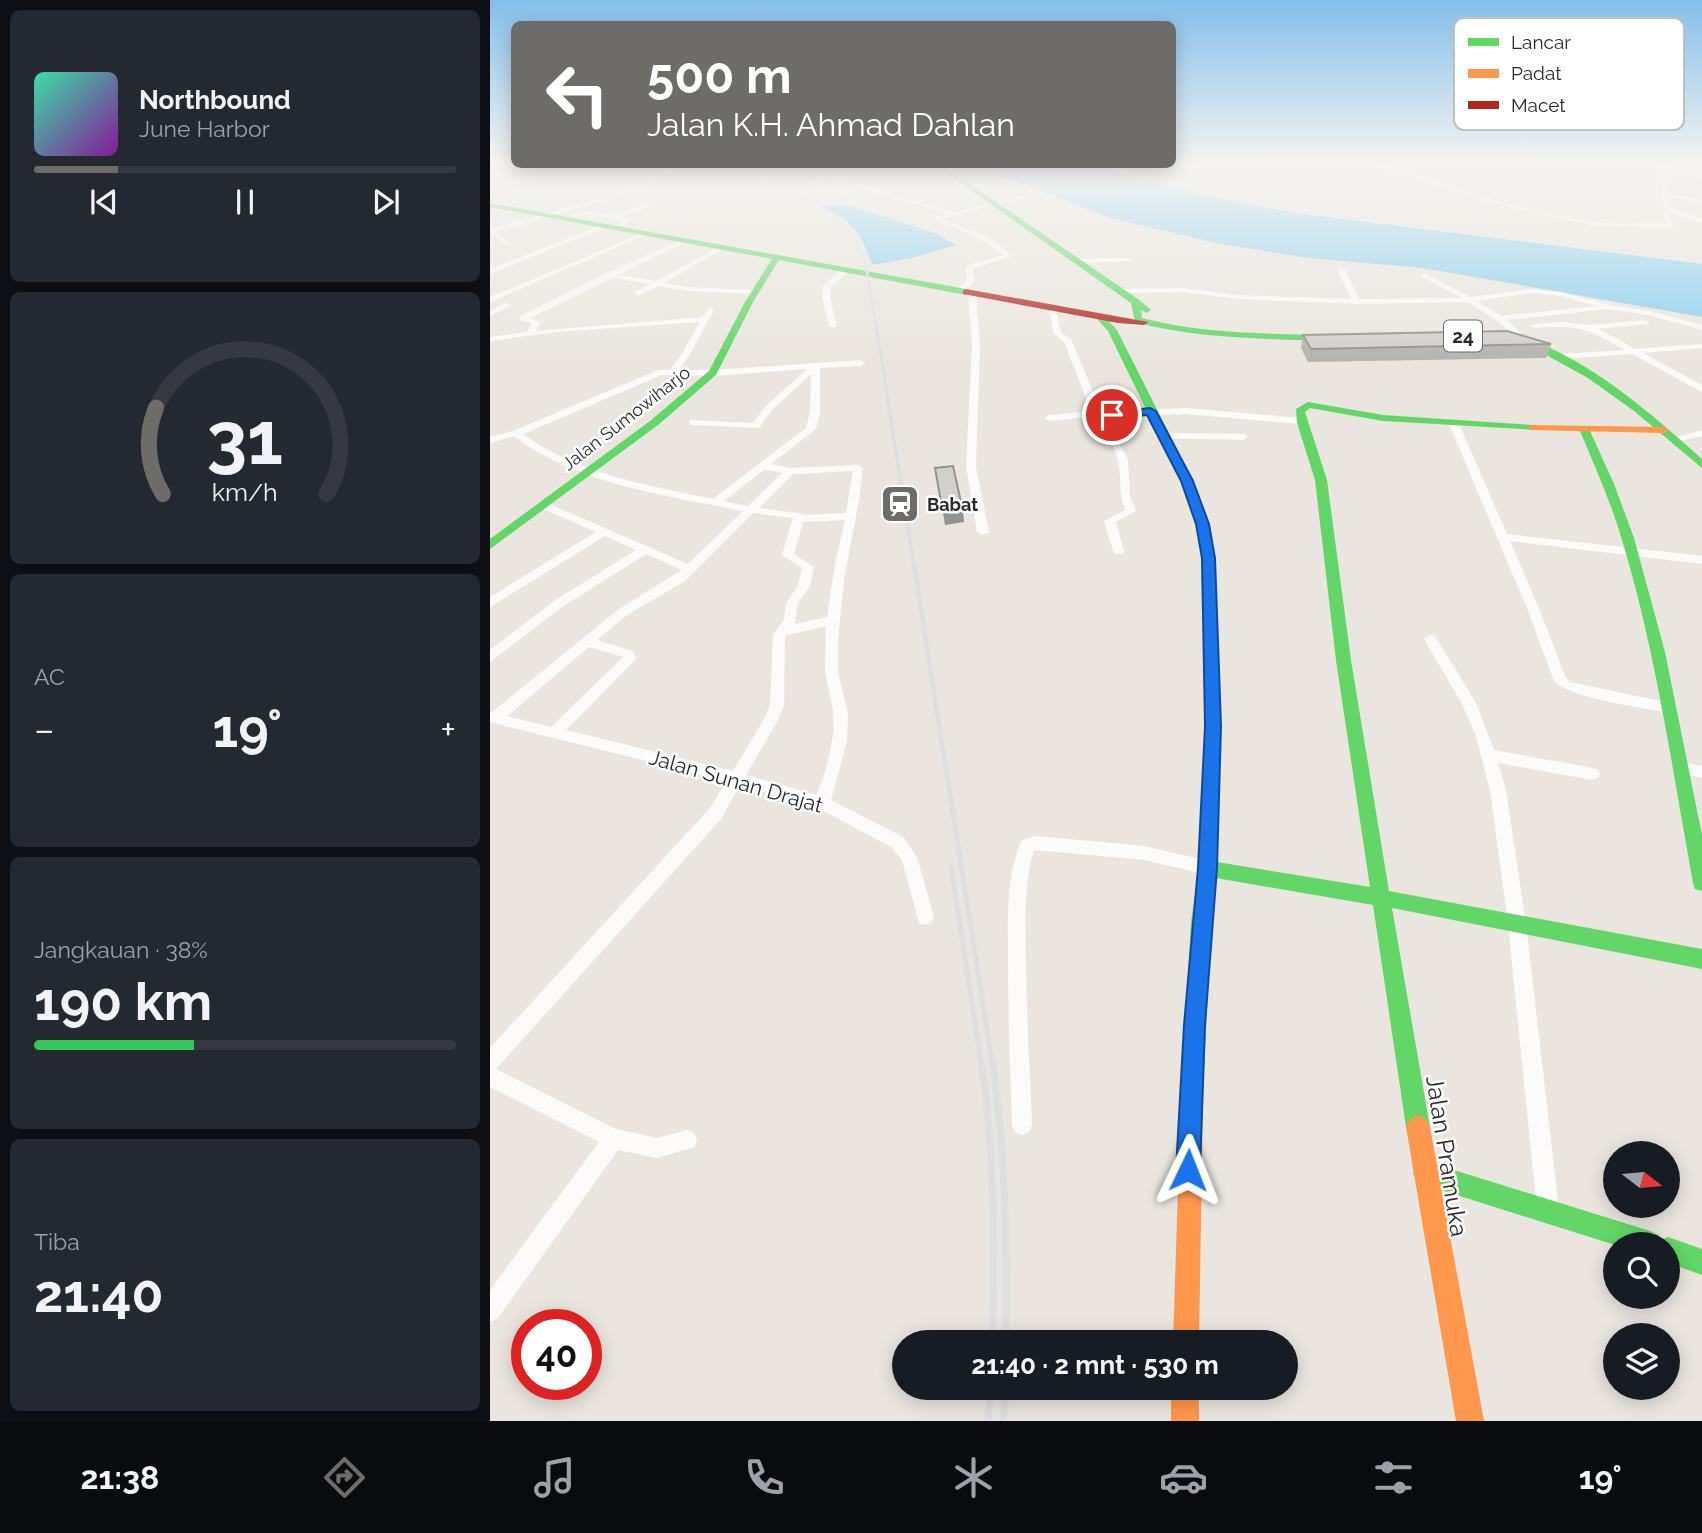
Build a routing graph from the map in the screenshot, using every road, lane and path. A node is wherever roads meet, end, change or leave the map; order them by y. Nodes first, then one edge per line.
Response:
1 (492, 231) edge
2 (593, 231) edge
3 (636, 231) edge
4 (965, 231) edge
5 (1034, 231) edge
6 (645, 234) junction
7 (684, 241) junction
8 (508, 244) dead end
9 (721, 248) junction
10 (776, 258) junction
11 (1131, 260) dead end
12 (1077, 261) junction
13 (1341, 269) dead end
14 (846, 270) junction
15 (490, 272) edge
16 (608, 275) junction
17 (1424, 275) dead end
18 (654, 283) junction
19 (1120, 291) junction
20 (1390, 291) dead end
21 (755, 292) junction
22 (966, 292) junction
23 (638, 293) dead end
24 (1468, 298) junction
25 (490, 300) edge
26 (1356, 302) junction
27 (1399, 302) junction
28 (508, 305) dead end
29 (1608, 307) junction
30 (1052, 308) junction
31 (710, 310) dead end
32 (490, 314) edge
33 (1143, 314) junction
34 (1099, 316) junction
35 (1498, 318) junction
36 (705, 319) junction
37 (1645, 322) dead end
38 (833, 326) dead end
39 (1535, 326) dead end
40 (1590, 327) junction
41 (1702, 328) edge
42 (530, 333) junction
43 (1494, 335) edge
44 (490, 339) edge
45 (1349, 339) edge
46 (1523, 340) junction
47 (1702, 346) edge
48 (1635, 351) junction
49 (1561, 357) junction
50 (861, 363) dead end
51 (816, 366) junction
52 (672, 373) junction
53 (713, 373) junction
54 (1702, 388) edge
55 (1150, 411) junction
56 (1099, 415) junction
57 (1049, 418) dead end
58 (1300, 421) junction
59 (692, 422) dead end
60 (1454, 424) junction
61 (1585, 431) junction
62 (516, 433) junction
63 (1702, 433) edge
64 (1670, 435) junction
65 (1164, 436) junction
66 (1243, 437) dead end
67 (490, 440) edge
68 (1702, 465) edge
69 (763, 466) junction
70 (590, 471) junction
71 (790, 471) junction
72 (717, 501) junction
73 (545, 506) junction
74 (752, 510) junction
75 (850, 516) junction
76 (799, 519) junction
77 (604, 532) junction
78 (983, 532) dead end
79 (1502, 537) junction
80 (490, 545) edge
81 (643, 551) junction
82 (1118, 552) dead end
83 (1631, 552) junction
84 (1702, 560) edge
85 (690, 569) junction
86 (490, 603) edge
87 (834, 620) junction
88 (781, 631) junction
89 (1430, 639) dead end
90 (586, 641) junction
91 (490, 657) edge
92 (1670, 708) junction
93 (493, 717) edge
94 (555, 732) junction
95 (1488, 755) junction
96 (1680, 768) junction
97 (1702, 772) edge
98 (1593, 774) dead end
99 (737, 778) junction
100 (822, 803) junction
101 (1208, 868) junction
102 (1702, 883) edge
103 (1383, 898) junction
104 (925, 917) dead end
105 (1517, 924) junction
106 (1702, 959) edge
107 (490, 1062) edge
108 (490, 1077) edge
109 (1022, 1125) dead end
110 (614, 1139) junction
111 (687, 1140) dead end
112 (1425, 1173) junction
113 (1548, 1210) junction
114 (1614, 1232) edge
115 (1680, 1254) edge
116 (1702, 1262) edge
117 (490, 1310) edge
118 (1186, 1330) edge
119 (1185, 1400) edge
120 (1185, 1421) edge
121 (1470, 1421) edge

1 - 8 street
2 - 15 street
3 - 6 main road
4 - 22 street
5 - 12 main road
6 - 7 main road
6 - 25 street
7 - 9 main road
7 - 16 street
9 - 10 main road
9 - 18 street
10 - 14 main road
10 - 21 main road, Jalan Sumowiharjo
11 - 12 street
12 - 19 main road
13 - 26 street
14 - 22 main road
14 - 38 street
16 - 18 street
16 - 42 street
17 - 24 street
18 - 21 street
18 - 23 street
19 - 26 street
19 - 33 main road
20 - 27 street
21 - 53 main road, Jalan Sumowiharjo
22 - 30 main road
22 - 78 street
24 - 27 street
24 - 29 street
24 - 35 street
26 - 27 street
28 - 32 street
29 - 35 street
29 - 41 street
30 - 34 main road
30 - 56 street
31 - 36 street
33 - 34 main road
33 - 45 main road
34 - 55 main road
35 - 46 street
36 - 42 street
36 - 52 street
37 - 40 street
39 - 40 street
40 - 48 street
42 - 44 street
43 - 46 main road, 24
46 - 49 main road, 24
47 - 48 street
48 - 49 street
48 - 54 street
49 - 64 main road, 24
50 - 51 street
51 - 53 street
51 - 59 street
51 - 69 street
52 - 53 street
52 - 62 street
53 - 70 main road, Jalan Sumowiharjo
55 - 56 street
55 - 58 street
55 - 65 main road
56 - 57 street
56 - 82 street
58 - 60 main road
58 - 103 main road, Jalan Pramuka
60 - 61 main road
60 - 79 street
61 - 64 main road
61 - 83 main road
62 - 67 street
62 - 70 street
63 - 64 street
64 - 68 main road, 24
65 - 66 street
65 - 101 main road
69 - 71 street
69 - 72 street
70 - 72 street
70 - 73 main road, Jalan Sumowiharjo
71 - 74 street
71 - 75 street
72 - 74 street
73 - 77 street
73 - 80 main road, Jalan Sumowiharjo
74 - 76 street
74 - 85 street
75 - 76 street
75 - 87 street
76 - 88 street
77 - 81 street
77 - 86 street
79 - 83 street
79 - 92 street
81 - 85 street
81 - 91 street
83 - 84 street
83 - 92 main road
85 - 90 street
87 - 88 street
87 - 100 street
88 - 99 street
89 - 95 street
90 - 93 street
90 - 94 street
92 - 96 main road
93 - 94 street, Jalan Sunan Drajat
94 - 99 street, Jalan Sunan Drajat
95 - 98 street
95 - 105 street
96 - 97 street
96 - 102 main road
99 - 100 street, Jalan Sunan Drajat
99 - 107 street
100 - 104 street, Jalan Sunan Drajat
101 - 103 main road
101 - 109 street
101 - 118 main road
103 - 105 main road
103 - 112 main road, Jalan Pramuka
105 - 106 main road
105 - 113 street
108 - 110 street
110 - 111 street
110 - 117 street
112 - 113 main road
112 - 121 main road, Jalan Pramuka
113 - 114 main road
115 - 116 main road
119 - 120 main road

